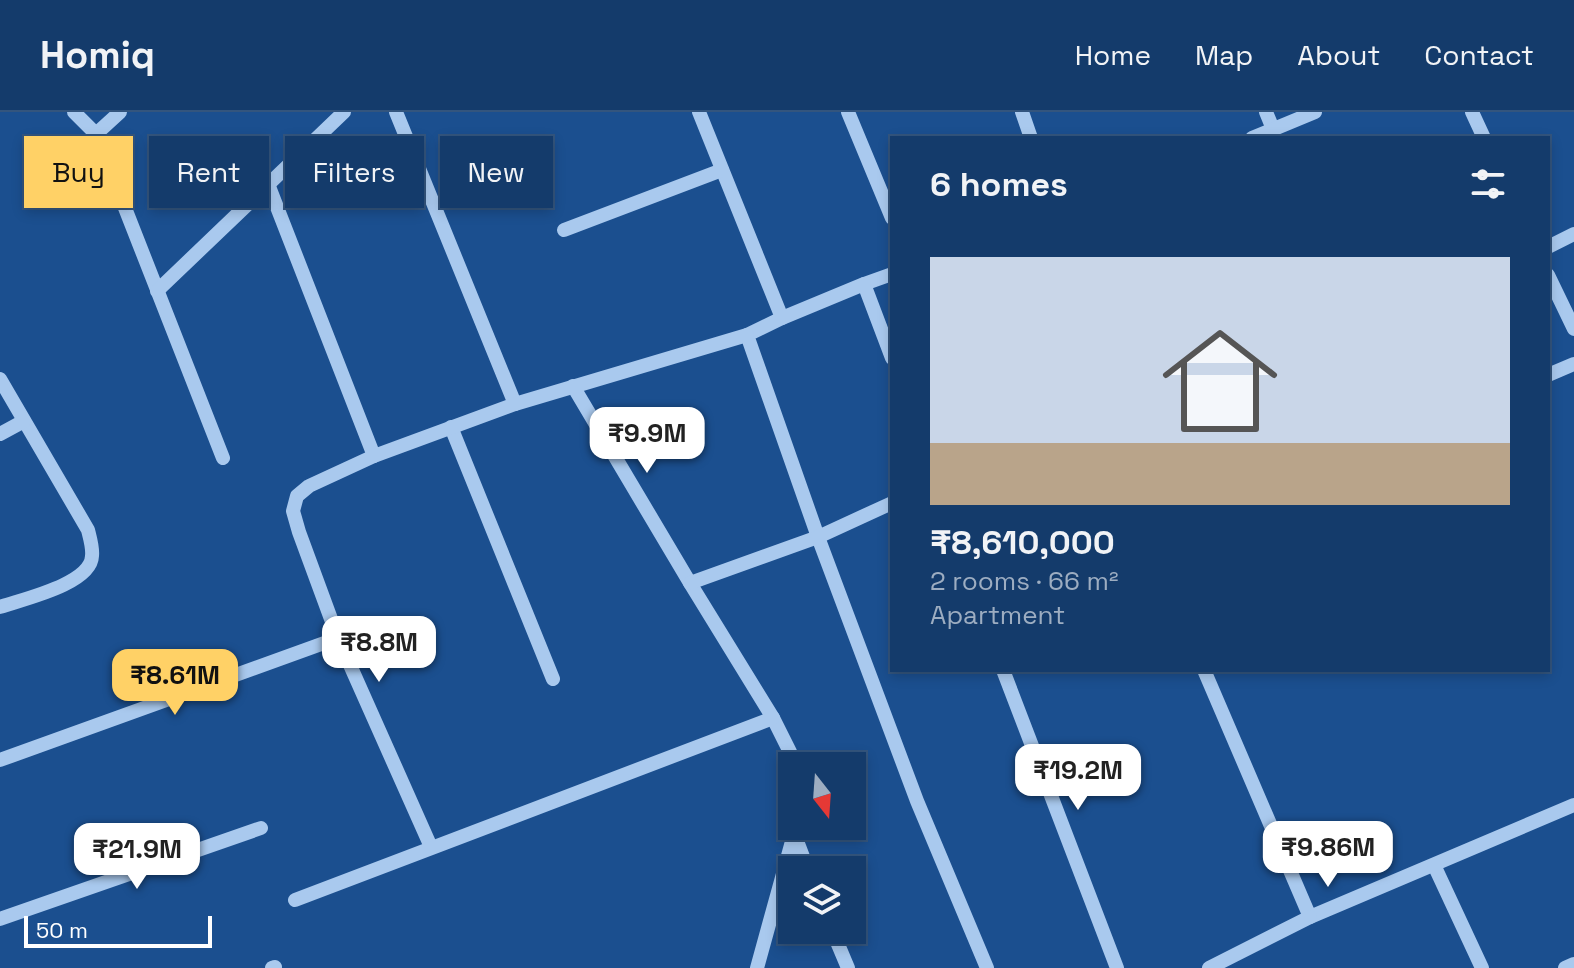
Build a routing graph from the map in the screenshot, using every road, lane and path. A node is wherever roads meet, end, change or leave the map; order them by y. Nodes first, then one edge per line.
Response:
1 (74, 112) edge
2 (120, 112) edge
3 (344, 112) edge
4 (396, 112) edge
5 (699, 112) edge
6 (848, 112) edge
7 (1022, 112) edge
8 (1266, 112) edge
9 (1315, 112) edge
10 (1472, 112) edge
11 (1273, 129) junction
12 (96, 134) junction
13 (1030, 136) edge
14 (1257, 136) edge
15 (1483, 136) edge
16 (722, 170) junction
17 (269, 183) edge
18 (269, 187) edge
19 (243, 208) edge
20 (890, 213) edge
21 (564, 230) dead end
22 (1574, 234) edge
23 (1550, 246) edge
24 (890, 275) edge
25 (1550, 279) edge
26 (864, 284) junction
27 (157, 291) junction
28 (782, 318) junction
29 (1574, 329) edge
30 (747, 335) junction
31 (890, 353) edge
32 (1574, 364) edge
33 (1550, 374) edge
34 (0, 379) edge
35 (573, 386) junction
36 (515, 404) junction
37 (24, 421) junction
38 (451, 427) junction
39 (0, 434) edge
40 (374, 456) junction
41 (223, 458) dead end
42 (890, 504) edge
43 (818, 537) junction
44 (690, 583) junction
45 (0, 607) edge
46 (338, 638) junction
47 (1004, 672) edge
48 (1205, 672) edge
49 (553, 679) dead end
50 (773, 718) junction
51 (790, 752) edge
52 (0, 760) edge
53 (1574, 805) edge
54 (261, 828) dead end
55 (792, 840) edge
56 (431, 847) junction
57 (1434, 865) junction
58 (295, 900) dead end
59 (1310, 917) junction
60 (0, 919) edge
61 (838, 944) edge
62 (1574, 964) edge
63 (757, 968) edge
64 (848, 968) edge
65 (987, 968) edge
66 (1117, 968) edge
67 (1209, 968) edge
68 (1482, 968) edge
69 (1565, 968) edge

1 - 12 street
2 - 12 street
3 - 17 street
4 - 36 street
5 - 16 street
6 - 20 street
7 - 13 street
8 - 11 street
9 - 11 street
10 - 15 street
11 - 14 street
12 - 27 street
16 - 21 street
16 - 28 street
18 - 40 street
19 - 27 street
22 - 23 street
24 - 26 street
25 - 29 street
26 - 28 street
26 - 31 street
27 - 41 street
28 - 30 street
30 - 35 street
30 - 43 street
32 - 33 street
34 - 37 street
35 - 36 street
35 - 44 street
36 - 38 street
37 - 39 street
37 - 45 street
38 - 40 street
38 - 49 street
40 - 46 street
42 - 43 street
43 - 44 street
43 - 65 street
44 - 50 street
46 - 52 street
46 - 56 street
47 - 66 street
48 - 59 street
50 - 51 street
50 - 56 street
53 - 57 street
54 - 60 street
55 - 63 street
56 - 58 street
57 - 59 street
57 - 68 street
59 - 67 street
61 - 64 street
62 - 69 street

